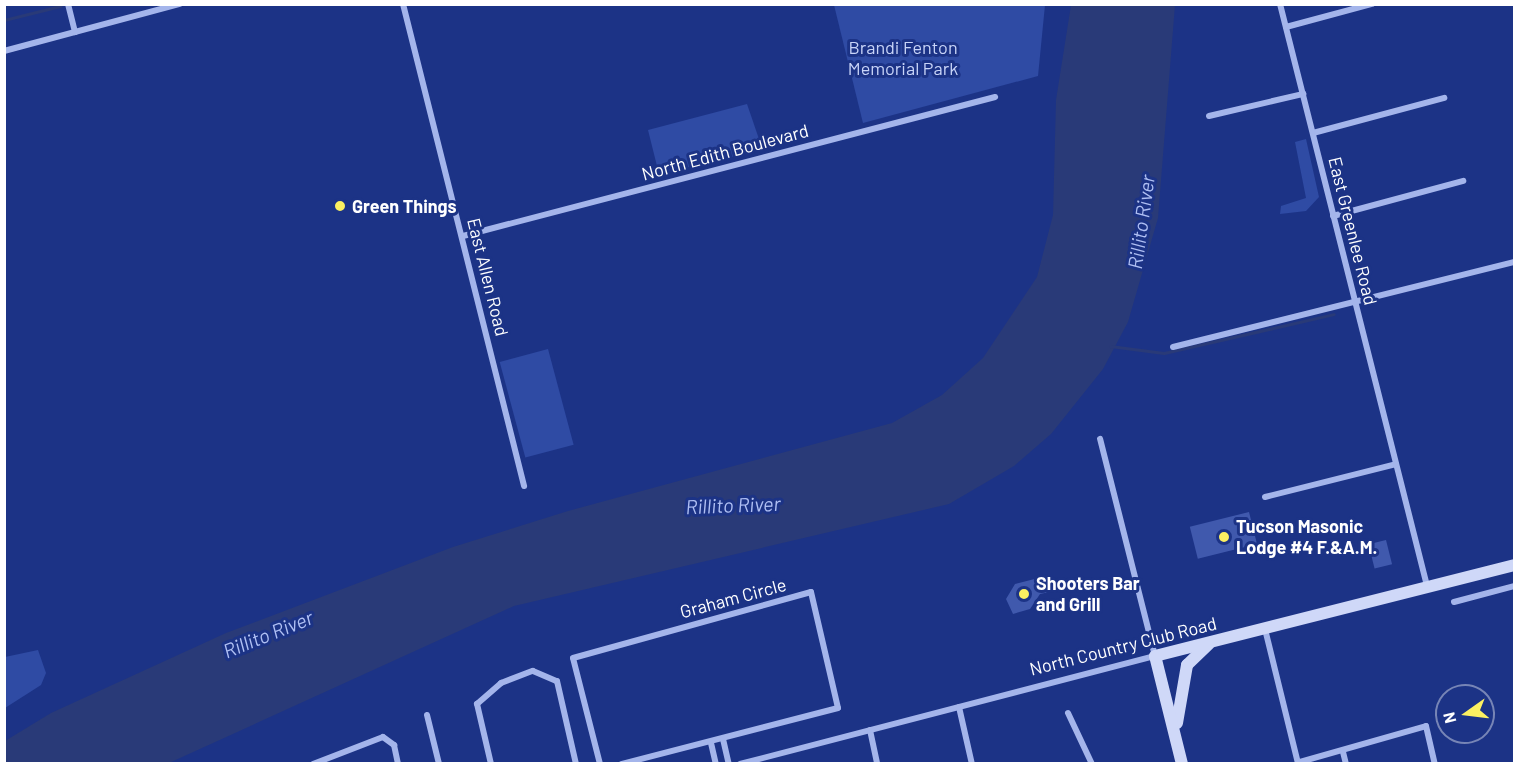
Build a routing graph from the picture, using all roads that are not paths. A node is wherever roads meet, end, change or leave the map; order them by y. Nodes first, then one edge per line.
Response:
1 (68, 4) edge
2 (180, 4) edge
3 (403, 4) edge
4 (1280, 4) edge
5 (1372, 4) edge
6 (1286, 27) junction
7 (75, 32) junction
8 (4, 51) edge
9 (1303, 94) junction
10 (995, 97) dead end
11 (1443, 98) dead end
12 (1209, 116) dead end
13 (1312, 133) junction
14 (1463, 181) dead end
15 (1334, 216) junction
16 (463, 236) junction
17 (1515, 262) edge
18 (1355, 303) junction
19 (1173, 347) dead end
20 (1100, 439) dead end
21 (1396, 464) junction
22 (524, 486) dead end
23 (1265, 497) dead end
24 (1515, 565) edge
25 (1427, 586) junction
26 (1515, 586) edge
27 (1454, 602) dead end
28 (1265, 628) junction
29 (1211, 642) junction
30 (1155, 656) junction
31 (959, 707) junction
32 (1068, 712) dead end
33 (427, 715) dead end
34 (870, 730) junction
35 (1176, 737) junction
36 (723, 739) junction
37 (711, 743) junction
38 (1343, 752) junction
39 (1299, 763) edge
40 (313, 764) edge
41 (398, 764) edge
42 (439, 764) edge
43 (491, 764) edge
44 (576, 764) edge
45 (600, 764) edge
46 (621, 764) edge
47 (716, 764) edge
48 (729, 764) edge
49 (740, 764) edge
50 (878, 764) edge
51 (972, 764) edge
52 (1092, 764) edge
53 (1182, 764) edge
54 (1346, 764) edge
55 (1436, 764) edge

1 - 7 street
2 - 7 street
3 - 16 street, East Allen Road
4 - 6 street, East Greenlee Road
5 - 6 street
6 - 9 street, East Greenlee Road
7 - 8 street
9 - 12 street
9 - 13 street, East Greenlee Road
10 - 16 street, North Edith Boulevard
11 - 13 street
13 - 15 street, East Greenlee Road
14 - 15 street
15 - 18 street, East Greenlee Road
16 - 22 street, East Allen Road
17 - 18 street
18 - 19 street
18 - 21 street, East Greenlee Road
20 - 30 street
21 - 23 street
21 - 25 street, East Greenlee Road
24 - 25 main road, North Country Club Road
25 - 28 main road, North Country Club Road
26 - 27 street
28 - 29 main road, North Country Club Road
28 - 39 street
29 - 30 main road, North Country Club Road
29 - 35 main road
30 - 31 street, North Country Club Road
30 - 35 main road
31 - 34 street, North Country Club Road
31 - 51 street
32 - 52 street
33 - 42 street
34 - 49 street, North Country Club Road
34 - 50 street
35 - 53 main road
36 - 37 street, Graham Circle
36 - 45 street, Graham Circle
36 - 48 street
37 - 46 street, Graham Circle
37 - 47 street
38 - 39 street
38 - 54 street
38 - 55 street
40 - 41 street
43 - 44 street

